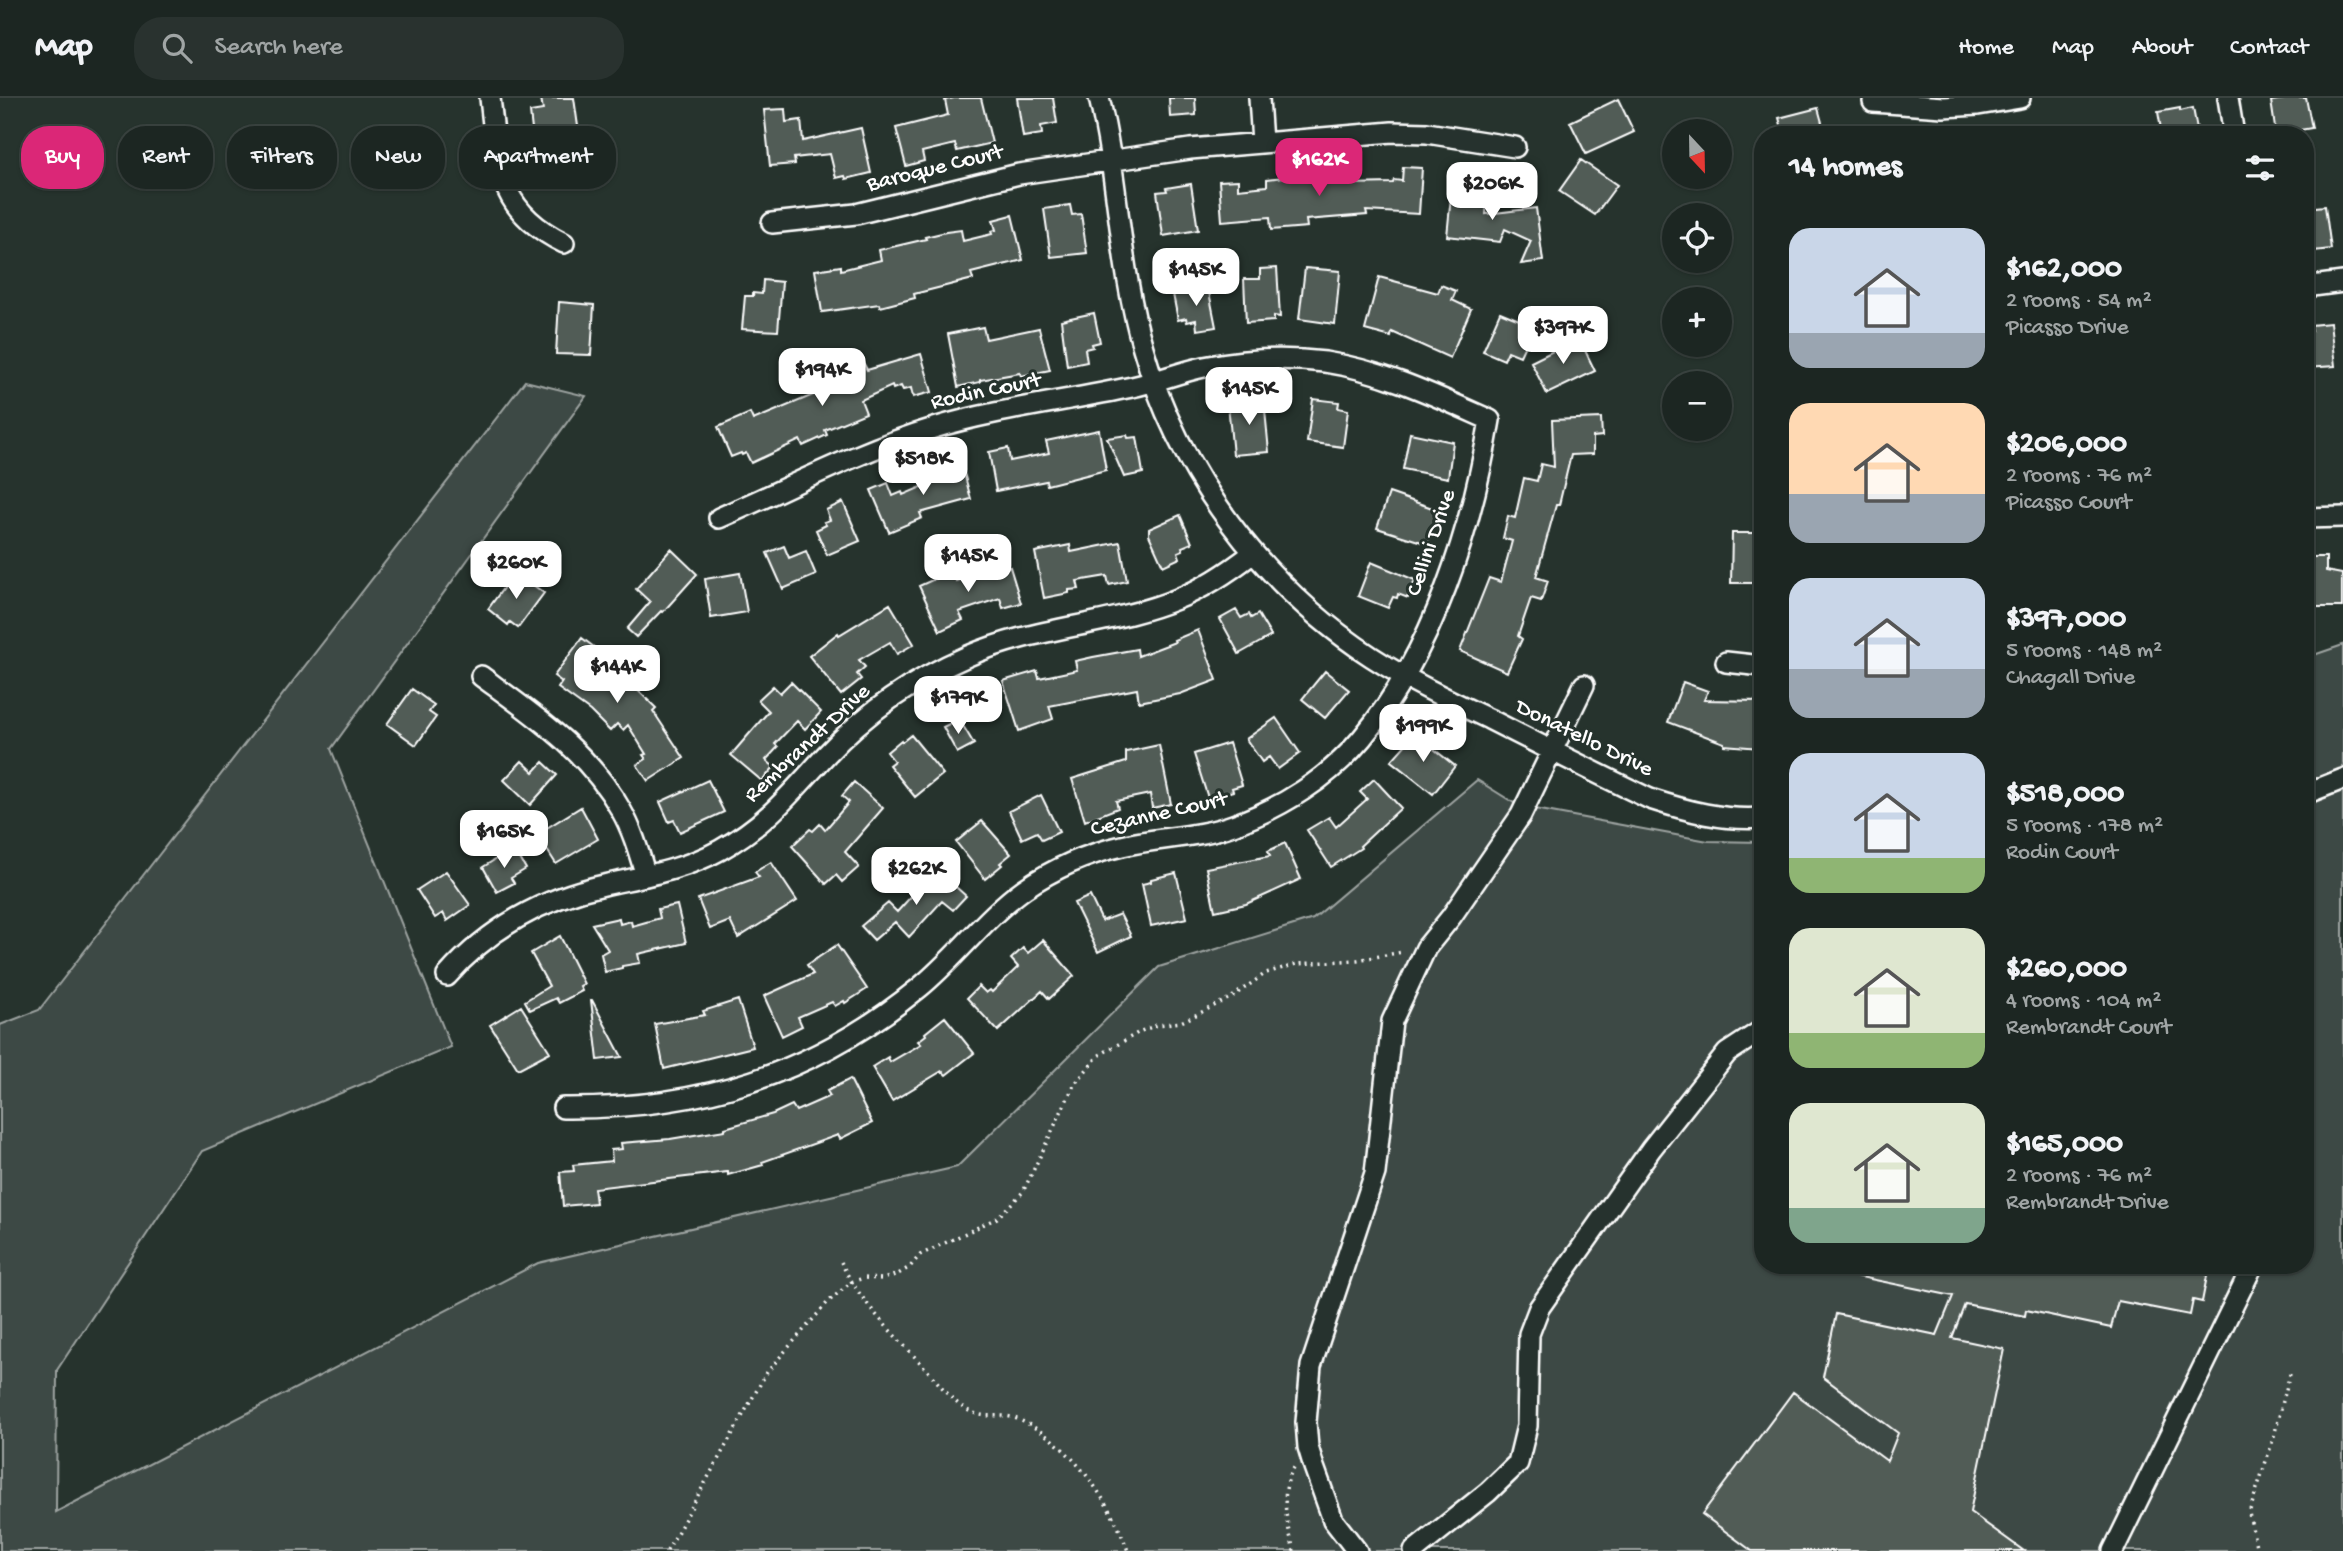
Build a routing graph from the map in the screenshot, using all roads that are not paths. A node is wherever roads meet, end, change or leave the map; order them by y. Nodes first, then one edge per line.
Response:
1 (490, 98) edge
2 (1099, 98) edge
3 (1259, 98) edge
4 (2020, 98) edge
5 (2228, 98) edge
6 (1873, 102) dead end
7 (2233, 126) edge
8 (1262, 142) junction
9 (1515, 147) dead end
10 (1110, 161) junction
11 (772, 223) dead end
12 (564, 243) dead end
13 (2343, 282) edge
14 (2314, 286) edge
15 (1153, 381) junction
16 (1490, 420) joint
17 (719, 517) dead end
18 (2343, 517) edge
19 (2314, 518) edge
20 (1253, 553) junction
21 (1726, 662) dead end
22 (1754, 666) edge
23 (481, 676) dead end
24 (1403, 676) junction
25 (1584, 685) dead end
26 (1551, 750) junction
27 (2343, 779) edge
28 (2314, 790) edge
29 (1754, 817) edge
30 (646, 876) junction
31 (447, 976) dead end
32 (1754, 1035) edge
33 (563, 1108) dead end
34 (2249, 1274) edge
35 (1357, 1551) edge
36 (1414, 1551) edge
37 (2113, 1551) edge

1 - 12 street
2 - 10 street, Donatello Drive
3 - 8 street
4 - 6 street
5 - 7 street
8 - 9 street, Baroque Court
8 - 10 street, Baroque Court
10 - 11 street, Baroque Court
10 - 15 street, Donatello Drive
13 - 14 street
15 - 16 street, Rodin Court
15 - 17 street, Rodin Court
15 - 20 street, Donatello Drive
16 - 24 street, Cellini Drive
18 - 19 street
20 - 24 street, Donatello Drive
20 - 30 street, Rembrandt Drive
21 - 22 street
23 - 30 street
24 - 26 street, Donatello Drive
24 - 33 street, Cezanne Court
25 - 26 street
26 - 29 street, Donatello Drive
26 - 35 street
27 - 28 street
30 - 31 street, Rembrandt Drive
32 - 36 street
34 - 37 street

